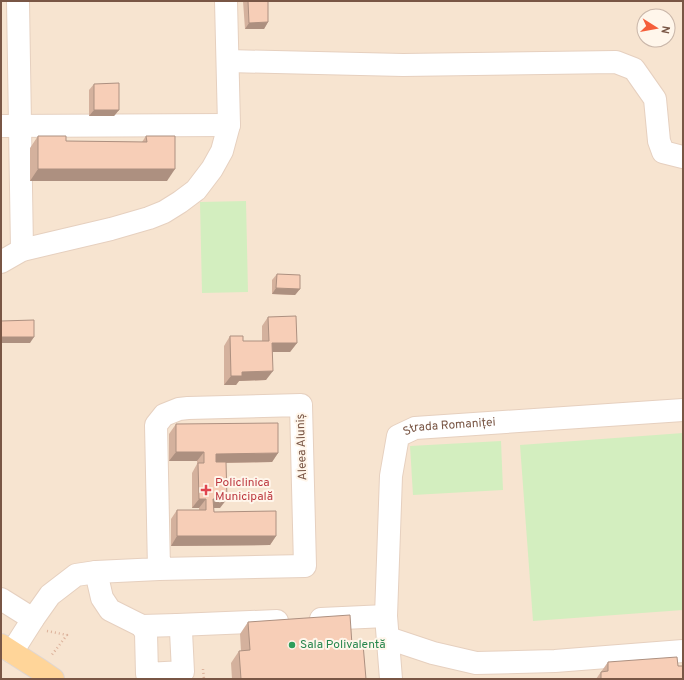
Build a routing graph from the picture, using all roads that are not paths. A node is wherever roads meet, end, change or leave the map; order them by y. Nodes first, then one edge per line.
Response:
1 (18, 1) edge
2 (226, 1) edge
3 (228, 61) junction
4 (229, 125) junction
5 (10, 126) edge
6 (683, 157) edge
7 (11, 250) edge
8 (1, 262) edge
9 (683, 410) edge
10 (159, 569) junction
11 (96, 572) junction
12 (1, 599) edge
13 (386, 616) junction
14 (33, 619) junction
15 (177, 625) junction
16 (142, 626) junction
17 (388, 638) junction
18 (7, 649) edge
19 (683, 651) edge
20 (47, 674) edge
21 (391, 679) edge

1 - 5 street
2 - 3 street
3 - 4 street
3 - 6 street
4 - 5 street
4 - 7 street
5 - 7 street
7 - 8 street
9 - 13 street, Strada Romaniței
10 - 10 street, Aleea Aluniș
10 - 11 street, Aleea Aluniș
11 - 14 street, Aleea Aluniș
11 - 16 street
12 - 14 street
13 - 15 street
13 - 17 street
14 - 18 street, Aleea Aluniș
15 - 16 street
15 - 16 street
17 - 19 street
17 - 21 street
18 - 20 main road

